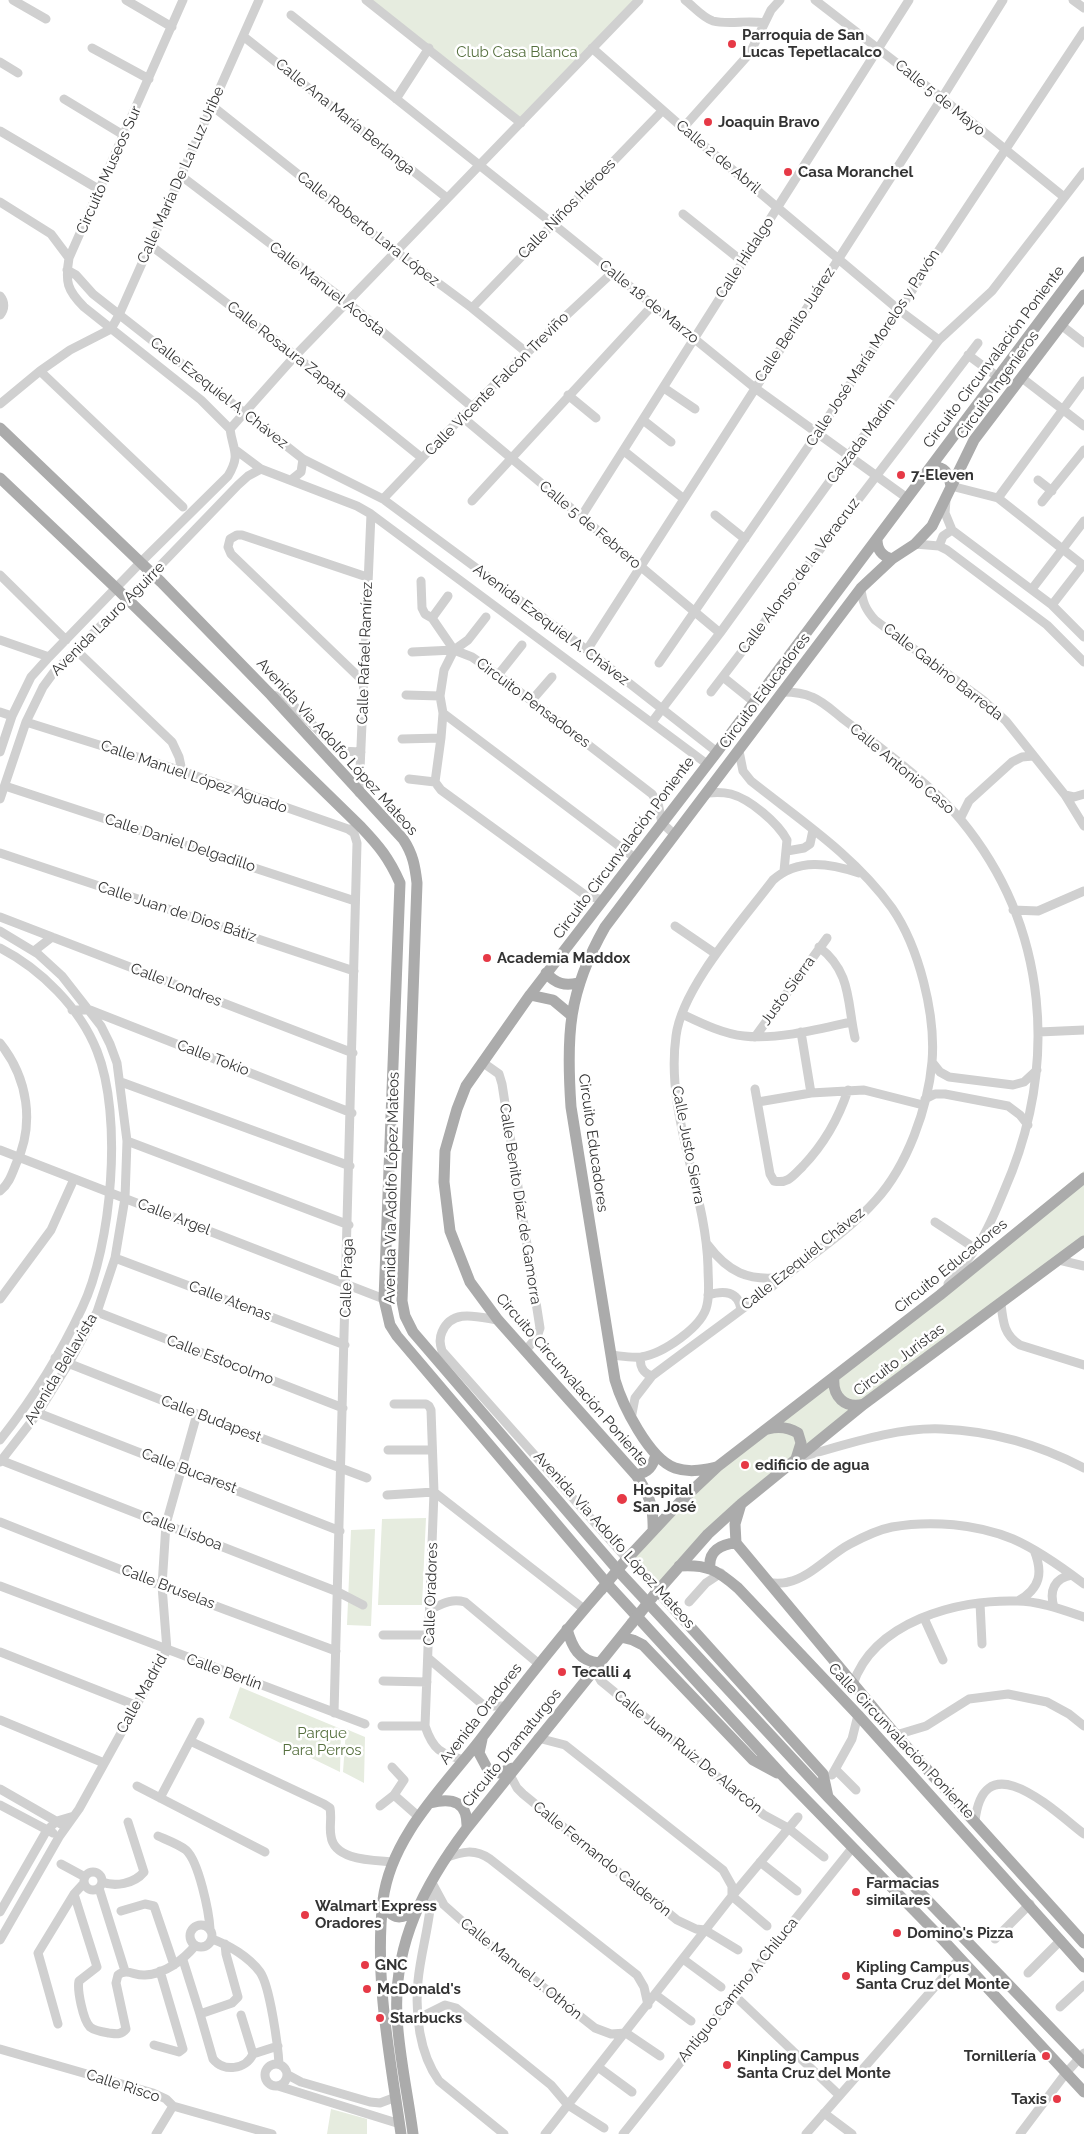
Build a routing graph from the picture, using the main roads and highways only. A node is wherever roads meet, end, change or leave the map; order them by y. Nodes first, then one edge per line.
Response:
1 (1084, 262) edge
2 (1084, 295) edge
3 (0, 428) edge
4 (930, 467) junction
5 (0, 478) edge
6 (952, 486) junction
7 (877, 539) junction
8 (914, 544) joint
9 (892, 558) junction
10 (546, 973) junction
11 (578, 984) junction
12 (530, 995) junction
13 (571, 1015) junction
14 (1084, 1178) edge
15 (1084, 1241) edge
16 (834, 1378) junction
17 (864, 1404) junction
18 (763, 1431) junction
19 (656, 1455) junction
20 (796, 1458) junction
21 (717, 1466) junction
22 (636, 1475) junction
23 (741, 1504) junction
24 (653, 1531) junction
25 (736, 1543) junction
26 (626, 1560) joint
27 (679, 1566) junction
28 (715, 1570) junction
29 (657, 1592) junction
30 (567, 1629) junction
31 (621, 1637) junction
32 (597, 1666) junction
33 (482, 1737) junction
34 (511, 1771) junction
35 (784, 1777) junction
36 (828, 1797) junction
37 (430, 1803) junction
38 (467, 1828) junction
39 (383, 1900) junction
40 (417, 1908) junction
41 (1084, 1943) edge
42 (1084, 1966) edge
43 (1082, 2058) edge
44 (1084, 2092) edge
45 (401, 2129) edge
46 (414, 2134) edge

1 - 4 main road, Circuito Circunvalación Poniente
2 - 6 main road, Circuito Ingenieros
3 - 36 main road, Avenida Via Adolfo López Mateos
4 - 6 main road
4 - 7 main road, Circuito Circunvalación Poniente
5 - 35 main road, Avenida Via Adolfo López Mateos
6 - 8 main road, Circuito Ingenieros
7 - 9 main road
7 - 10 main road, Circuito Circunvalación Poniente
8 - 9 main road, Circuito Educadores
9 - 11 main road, Circuito Educadores
10 - 11 main road
10 - 12 main road, Circuito Circunvalación Poniente
11 - 13 main road, Circuito Educadores
12 - 13 main road
12 - 22 main road, Circuito Circunvalación Poniente
13 - 19 main road, Circuito Educadores
14 - 16 main road, Circuito Educadores
15 - 17 main road, Circuito Juristas
16 - 17 main road
16 - 18 main road, Circuito Educadores
17 - 20 main road, Circuito Juristas
18 - 20 main road
18 - 21 main road, Circuito Educadores
19 - 21 main road, Circuito Educadores
19 - 22 main road
20 - 23 main road, Circuito Juristas
21 - 24 main road, Circuito Educadores
22 - 24 main road, Circuito Circunvalación Poniente
23 - 25 main road
23 - 27 main road, Circuito Dramaturgos
24 - 26 main road, Circuito Educadores
25 - 28 main road
25 - 41 main road, Calle Circunvalación Poniente
26 - 30 main road, Avenida Oradores, bridge
27 - 28 main road
27 - 29 main road, Circuito Dramaturgos
28 - 42 main road, Calle Circunvalación Poniente
29 - 31 main road, Circuito Dramaturgos, bridge
29 - 36 main road
30 - 32 main road
30 - 33 main road, Avenida Oradores
31 - 32 main road, Circuito Dramaturgos
31 - 35 main road
32 - 34 main road, Circuito Dramaturgos
33 - 34 main road
33 - 37 main road, Avenida Oradores
34 - 38 main road, Circuito Dramaturgos
35 - 44 main road, Avenida Via Adolfo López Mateos
36 - 43 main road, Avenida Via Adolfo López Mateos
37 - 38 main road
37 - 39 main road, Avenida Oradores
38 - 40 main road, Circuito Dramaturgos
39 - 40 main road
39 - 45 main road, Avenida Oradores
40 - 46 main road, Circuito Dramaturgos

